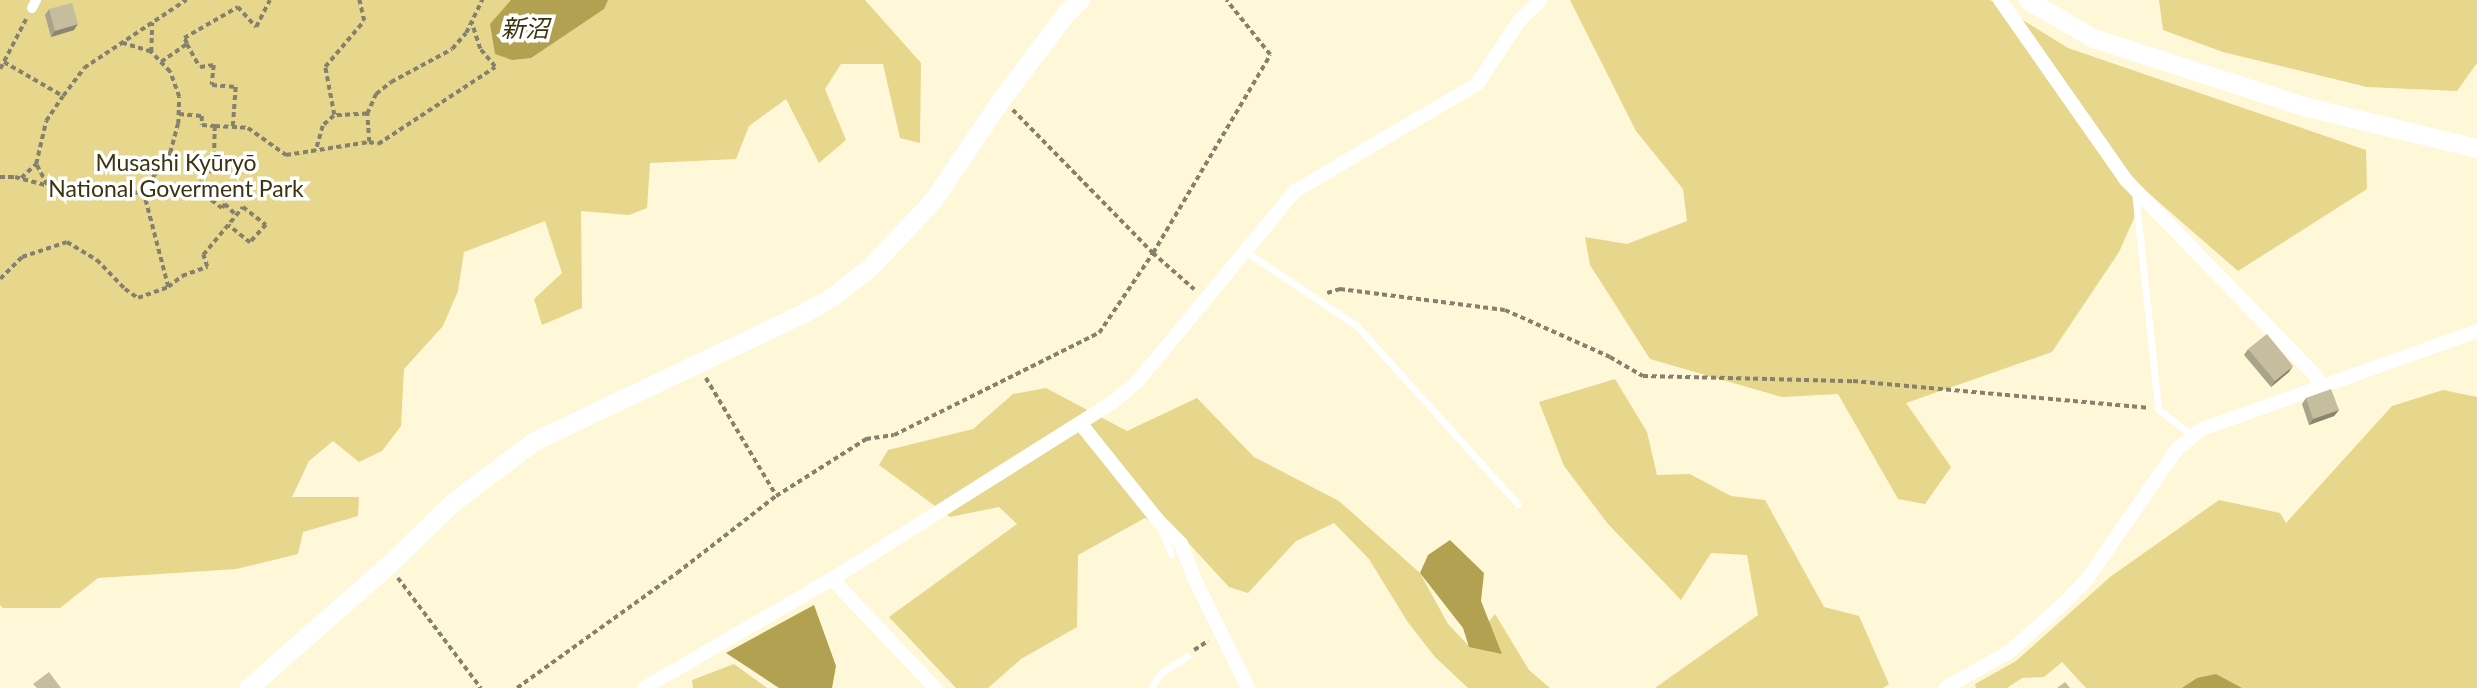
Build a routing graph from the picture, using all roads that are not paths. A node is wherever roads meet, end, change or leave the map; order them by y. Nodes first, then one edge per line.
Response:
1 (1080, 0) edge
2 (1541, 0) edge
3 (2000, 0) edge
4 (2028, 0) edge
5 (2477, 148) edge
6 (2134, 189) junction
7 (1244, 250) junction
8 (2477, 331) edge
9 (2322, 387) junction
10 (1080, 423) junction
11 (2193, 436) junction
12 (1518, 504) dead end
13 (1157, 519) junction
14 (1171, 554) dead end
15 (832, 579) junction
16 (1187, 656) road end
17 (1953, 686) edge
18 (247, 688) edge
19 (644, 688) edge
20 (935, 688) edge
21 (1151, 688) edge
22 (1248, 688) edge

1 - 18 street
2 - 7 street
3 - 6 street
4 - 5 street
6 - 9 street
6 - 11 lane
7 - 10 street
7 - 12 lane
8 - 9 street
9 - 11 street
10 - 13 street
10 - 15 street
11 - 17 street
13 - 14 lane
13 - 22 street
15 - 19 street
15 - 20 street
16 - 21 lane

